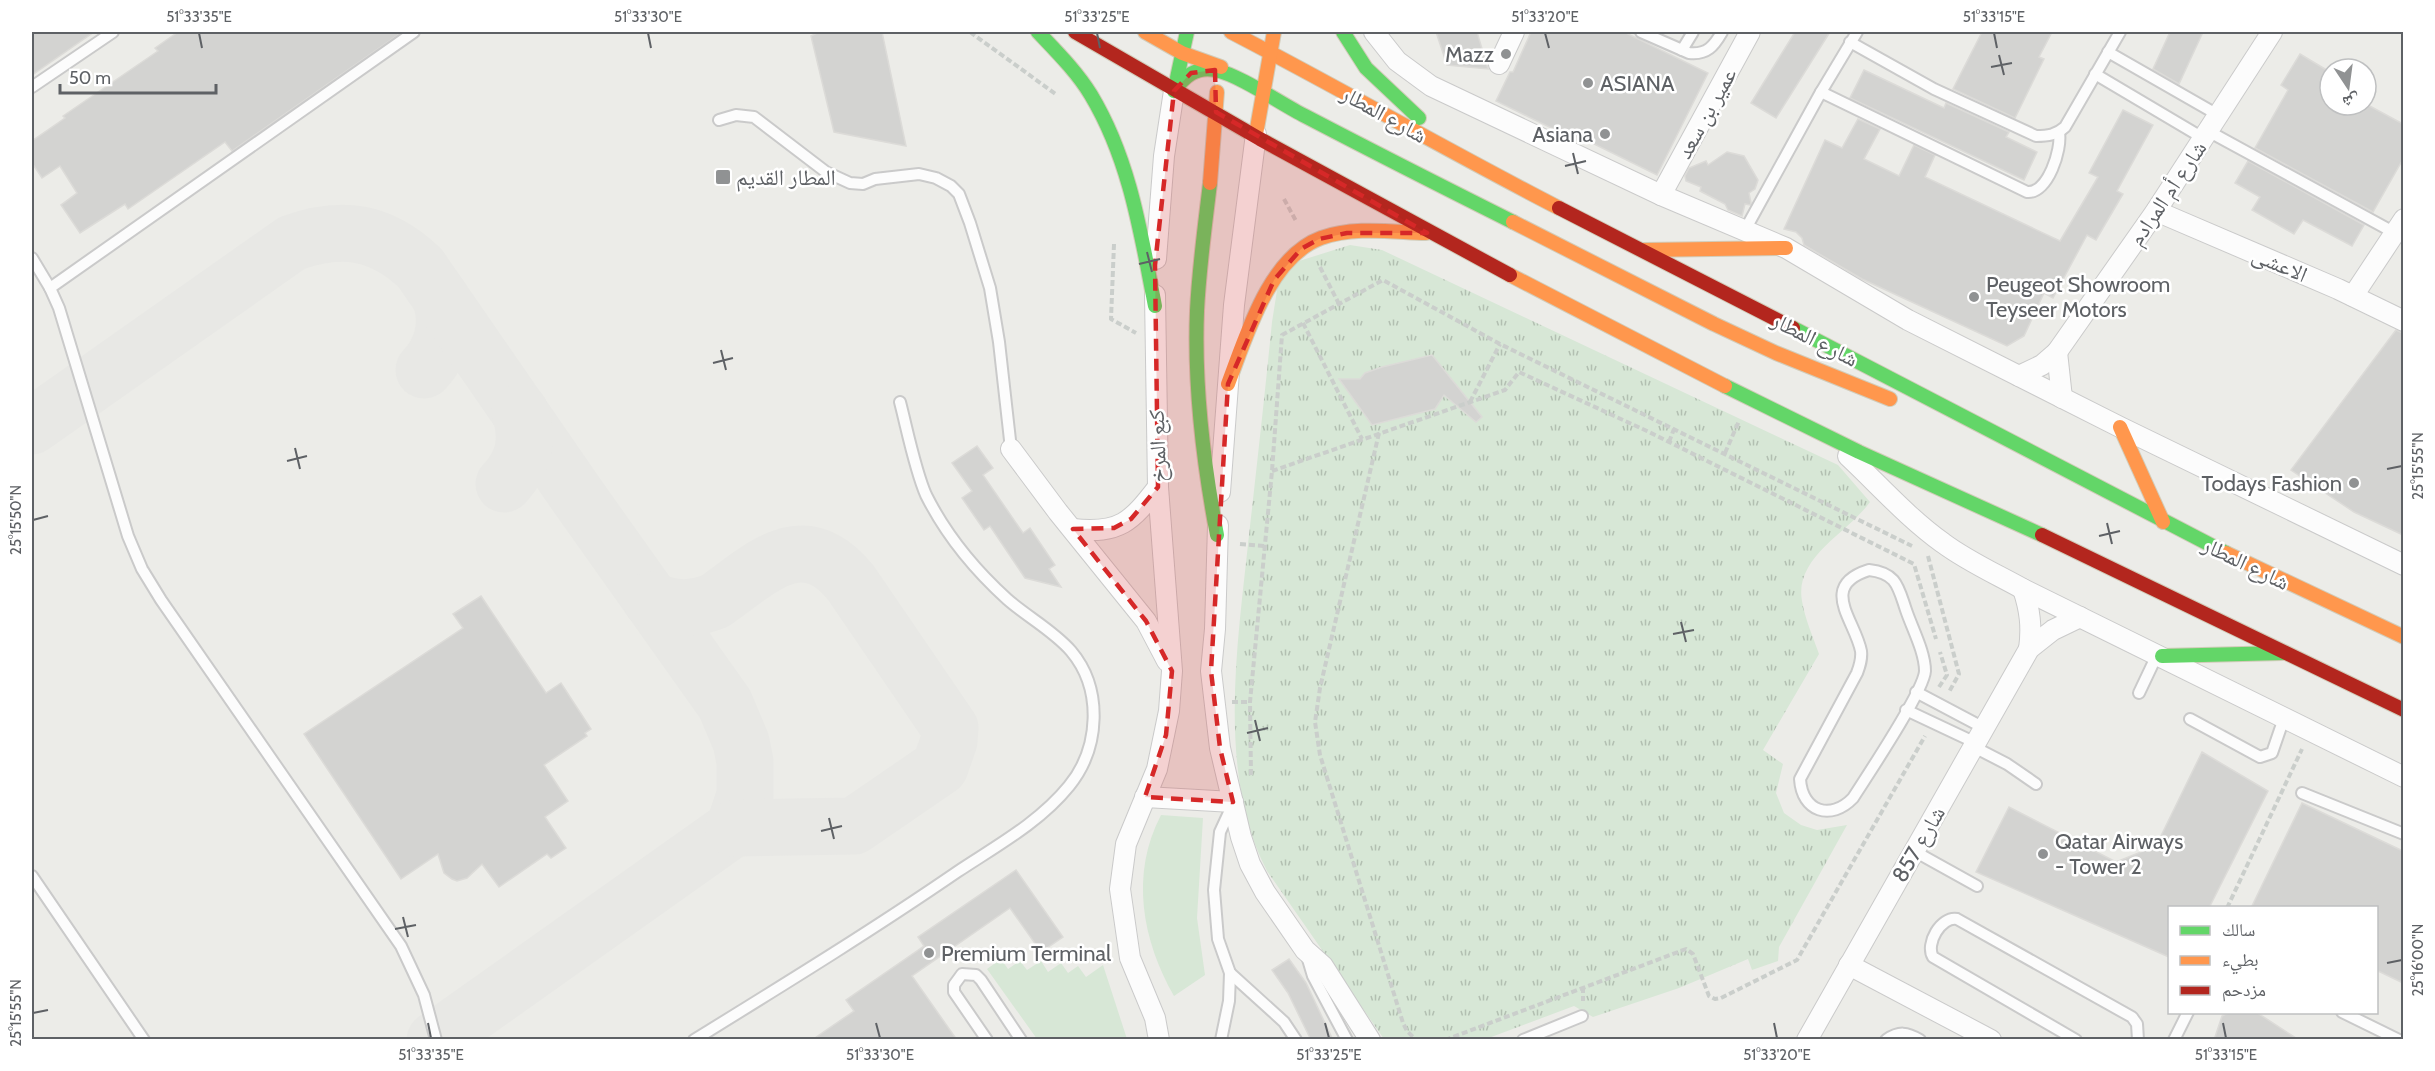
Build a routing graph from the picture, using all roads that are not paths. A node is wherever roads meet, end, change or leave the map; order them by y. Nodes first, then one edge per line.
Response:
1 (113, 32) edge
2 (414, 32) edge
3 (1038, 32) edge
4 (1075, 32) edge
5 (1145, 32) edge
6 (1187, 32) edge
7 (1229, 32) edge
8 (1274, 32) edge
9 (1343, 32) edge
10 (1374, 32) edge
11 (1514, 32) edge
12 (1641, 32) edge
13 (1693, 32) edge
14 (1722, 32) edge
15 (1750, 32) edge
16 (1857, 32) edge
17 (2120, 32) edge
18 (2272, 32) edge
19 (1850, 42) junction
20 (1682, 50) junction
21 (1269, 51) junction
22 (2108, 52) junction
23 (1182, 54) junction
24 (1219, 60) junction
25 (1499, 64) dead end
26 (2095, 74) junction
27 (32, 87) edge
28 (1174, 91) junction
29 (1821, 92) junction
30 (1264, 93) junction
31 (1216, 112) junction
32 (719, 120) dead end
33 (2210, 128) junction
34 (2059, 132) junction
35 (1256, 134) junction
36 (1462, 158) junction
37 (1661, 195) junction
38 (2156, 211) junction
39 (2399, 226) edge
40 (1745, 230) junction
41 (1427, 232) junction
42 (1786, 248) junction
43 (1640, 250) junction
44 (32, 258) edge
45 (50, 288) junction
46 (2353, 296) junction
47 (1155, 306) junction
48 (2403, 321) edge
49 (2057, 351) junction
50 (2019, 376) junction
51 (1228, 384) junction
52 (2062, 398) junction
53 (900, 402) dead end
54 (1905, 405) dead end
55 (1927, 413) dead end
56 (2120, 427) junction
57 (1828, 437) junction
58 (1011, 449) joint
59 (2058, 466) junction
60 (1158, 486) junction
61 (2163, 522) junction
62 (1073, 529) junction
63 (1217, 535) junction
64 (2403, 565) edge
65 (2023, 589) junction
66 (2080, 617) junction
67 (2403, 637) edge
68 (2029, 648) junction
69 (2289, 653) junction
70 (2160, 655) junction
71 (1172, 671) junction
72 (1916, 692) junction
73 (2139, 693) dead end
74 (1906, 710) junction
75 (2403, 710) edge
76 (2284, 718) junction
77 (2190, 719) dead end
78 (1978, 739) junction
79 (2403, 777) edge
80 (2036, 784) dead end
81 (2302, 793) dead end
82 (1145, 797) junction
83 (1233, 802) junction
84 (2403, 834) edge
85 (1914, 851) junction
86 (32, 876) edge
87 (1977, 886) dead end
88 (1305, 950) junction
89 (1849, 965) junction
90 (1230, 973) junction
91 (2187, 1014) edge
92 (2346, 1014) edge
93 (1582, 1016) dead end
94 (144, 1040) edge
95 (436, 1040) edge
96 (694, 1040) edge
97 (987, 1040) edge
98 (1021, 1040) edge
99 (1159, 1040) edge
100 (1221, 1040) edge
101 (1296, 1040) edge
102 (1347, 1040) edge
103 (1370, 1040) edge
104 (1523, 1040) edge
105 (1807, 1040) edge
106 (1886, 1040) edge
107 (1920, 1040) edge
108 (1991, 1040) edge
109 (2076, 1040) edge
110 (2138, 1040) edge
111 (2174, 1040) edge
112 (2399, 1040) edge

1 - 27 lane
2 - 45 lane
3 - 47 main road
4 - 28 main road
5 - 23 main road
6 - 23 main road
7 - 21 main road, شارع المطار
7 - 24 main road
8 - 21 main road
9 - 36 main road
10 - 37 street, شارع المطار
11 - 25 street
12 - 20 lane
13 - 20 lane
14 - 20 lane
15 - 37 street, عمير بن سعد
16 - 19 lane
17 - 22 lane
18 - 33 street, شارع أم المرادم
19 - 29 lane
19 - 34 lane
21 - 24 main road
21 - 30 main road
21 - 36 main road, شارع المطار
22 - 26 lane
22 - 33 lane
23 - 24 main road
23 - 28 main road
24 - 28 main road
24 - 30 main road
24 - 31 main road
24 - 35 main road
26 - 33 lane
26 - 34 lane
28 - 31 main road
28 - 47 street, كبع المرخ
29 - 34 lane
29 - 40 lane
30 - 35 main road
30 - 54 main road
31 - 35 main road
31 - 63 main road
32 - 58 lane
33 - 38 street, شارع أم المرادم
33 - 39 lane
35 - 41 main road
35 - 51 street
36 - 43 main road, شارع المطار
37 - 40 street, شارع المطار
38 - 46 street, الاعشى
38 - 49 street, شارع أم المرادم
39 - 46 street
40 - 42 street, شارع المطار
41 - 51 main road
41 - 57 main road
42 - 43 main road
42 - 50 street, شارع المطار
43 - 59 main road, شارع المطار
44 - 45 lane
45 - 95 lane
46 - 48 street, الاعشى
47 - 60 street, كبع المرخ
49 - 50 street, شارع أم المرادم
49 - 52 street
50 - 52 street, شارع المطار
51 - 63 street
52 - 56 street, شارع المطار
53 - 96 lane
55 - 59 main road
56 - 61 main road
56 - 64 street, شارع المطار
57 - 65 street
57 - 69 main road
58 - 62 street
59 - 61 main road, شارع المطار
60 - 62 street
60 - 71 street, كبع المرخ
61 - 67 main road, شارع المطار
62 - 71 street
63 - 83 street
65 - 66 street
65 - 68 street, شارع 857
66 - 68 street, شارع 857
66 - 70 street
68 - 78 street, شارع 857
69 - 70 main road
69 - 75 main road
70 - 73 lane
70 - 76 street
71 - 82 street, كبع المرخ
72 - 74 lane
72 - 74 lane
72 - 78 lane
74 - 78 lane
76 - 77 lane
76 - 79 street
78 - 80 lane
78 - 85 street, شارع 857
81 - 84 lane
82 - 83 street
82 - 99 street, كبع المرخ
83 - 88 street
83 - 90 lane
85 - 87 lane
85 - 89 street, شارع 857
86 - 94 lane
88 - 102 lane
88 - 103 street
89 - 105 street, شارع 857
89 - 108 street
90 - 100 lane
90 - 101 lane
91 - 111 lane
92 - 112 lane
93 - 104 lane
97 - 98 lane
106 - 107 lane
109 - 110 lane

